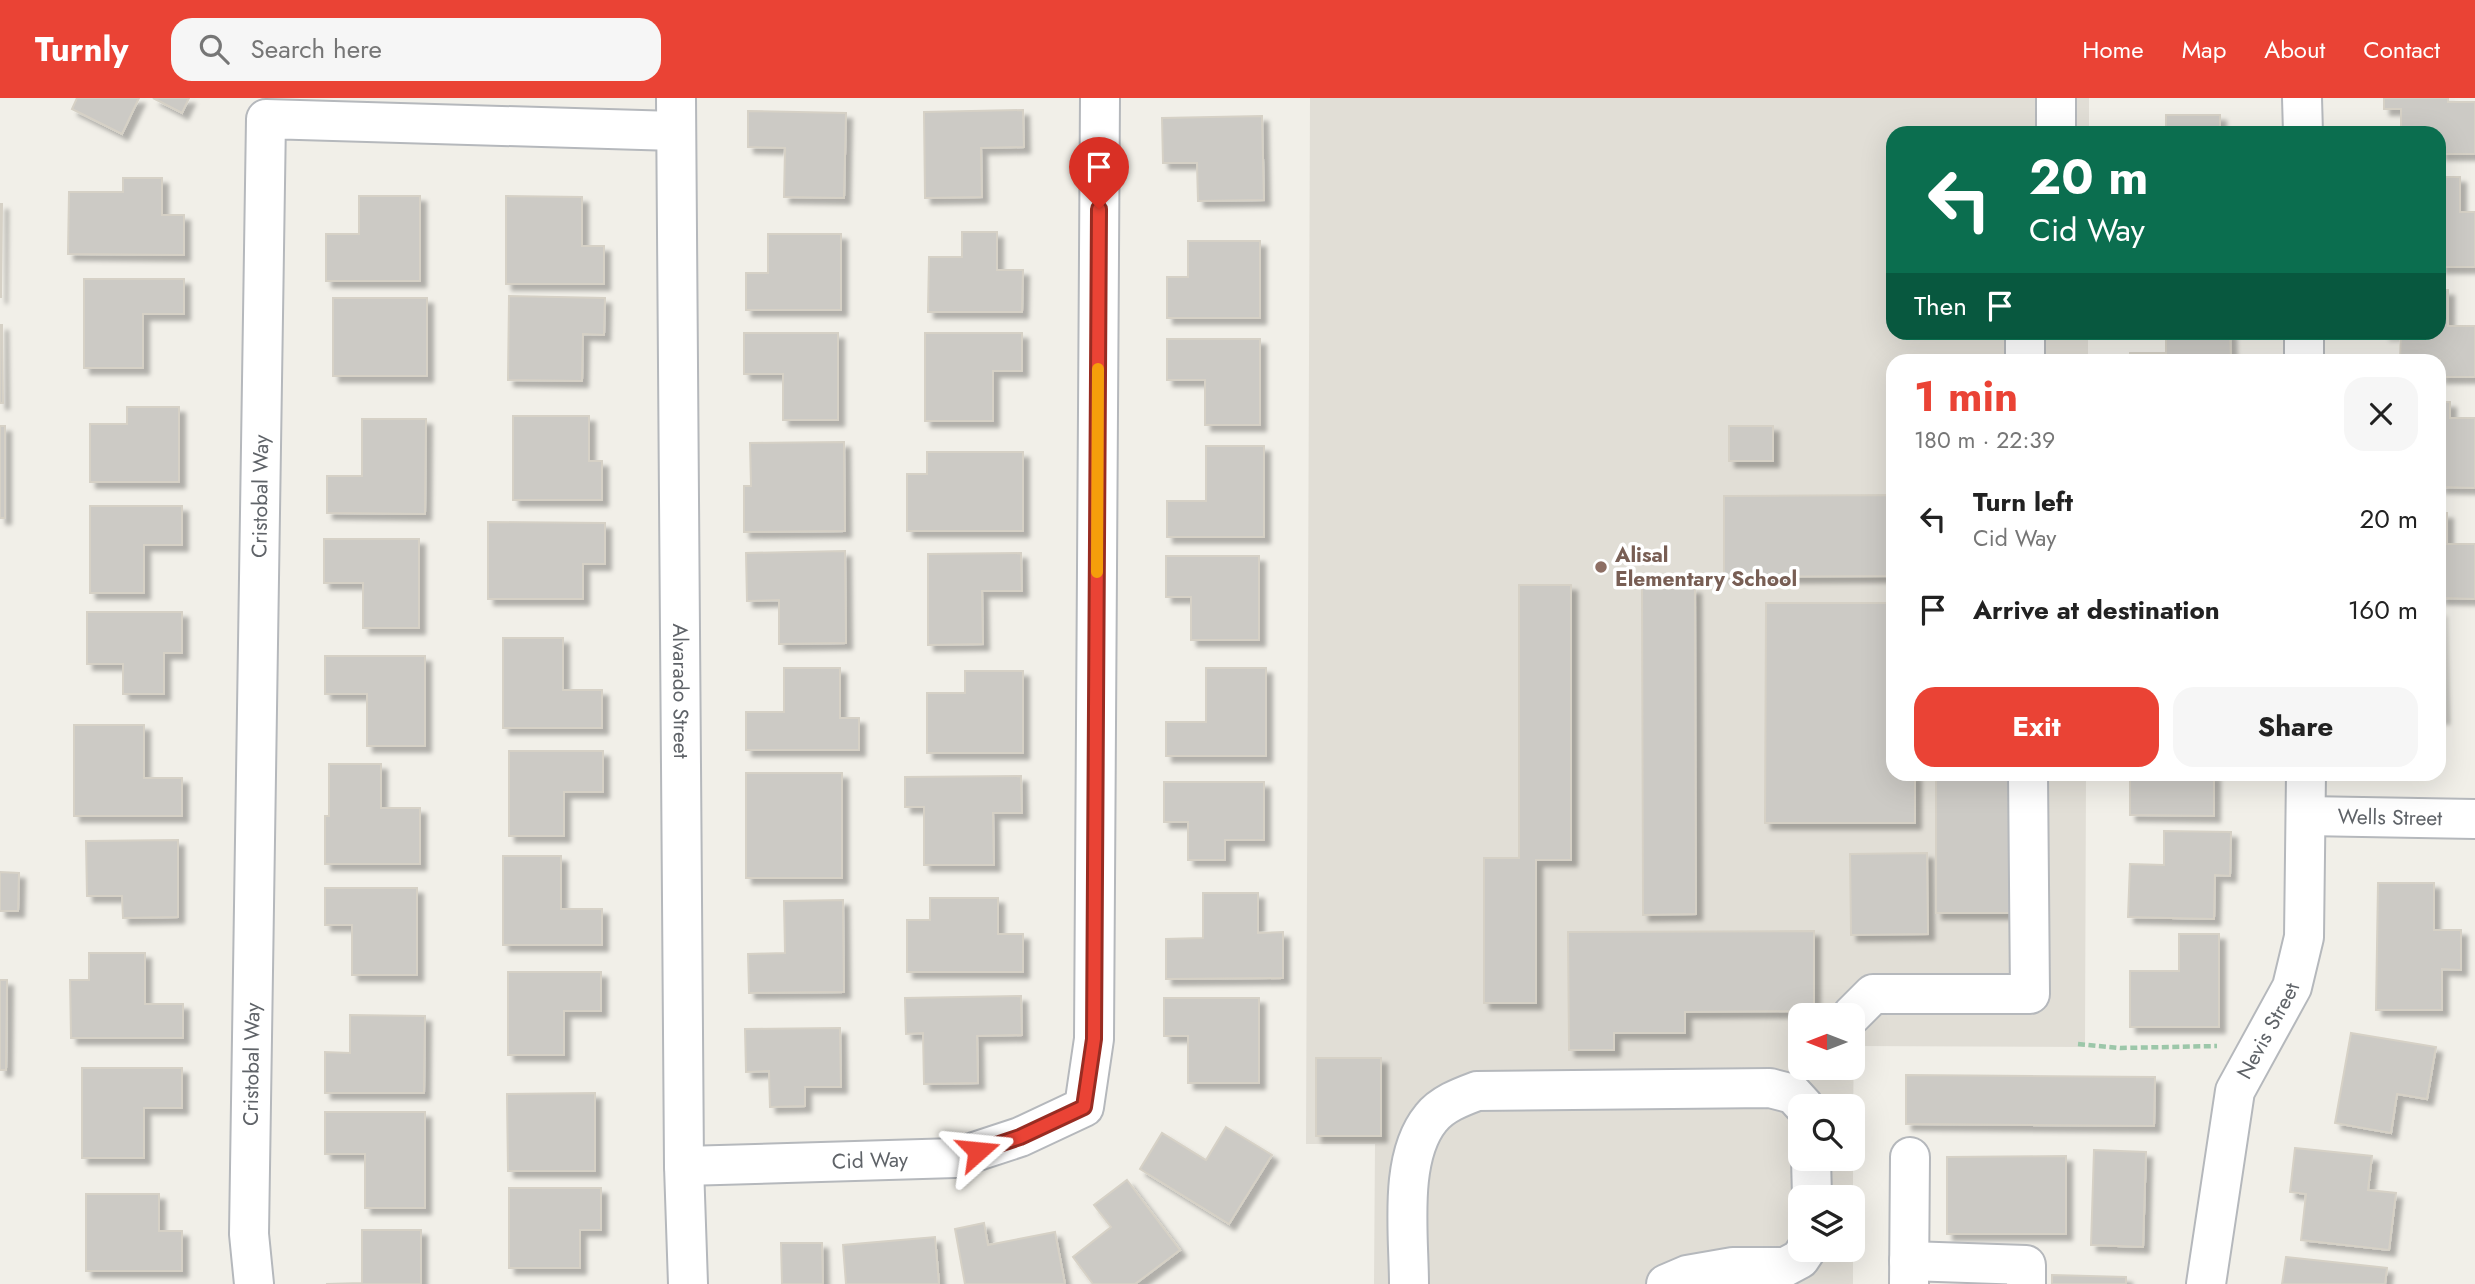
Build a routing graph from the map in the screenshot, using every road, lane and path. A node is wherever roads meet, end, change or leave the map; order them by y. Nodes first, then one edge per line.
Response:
1 (1100, 98) edge
2 (2056, 98) edge
3 (2302, 98) edge
4 (676, 114) edge
5 (2056, 126) edge
6 (2302, 126) edge
7 (2028, 781) edge
8 (2306, 781) edge
9 (2306, 816) junction
10 (2475, 819) edge
11 (1864, 1003) edge
12 (2078, 1044) dead end
13 (2225, 1046) dead end
14 (1803, 1089) edge
15 (1910, 1157) dead end
16 (684, 1166) junction
17 (1794, 1262) edge
18 (1909, 1273) edge
19 (254, 1284) edge
20 (688, 1284) edge
21 (1409, 1284) edge
22 (1666, 1284) edge
23 (2026, 1284) edge
24 (2206, 1284) edge

1 - 16 street, Cid Way
2 - 5 street
3 - 6 street
4 - 16 street, Alvarado Street
4 - 19 street, Cristobal Way
7 - 11 street
8 - 9 street, Nevis Street
9 - 10 street, Wells Street
9 - 24 street, Nevis Street
12 - 13 path
14 - 21 street
15 - 18 street
16 - 20 street, Alvarado Street
17 - 22 street
18 - 23 street

